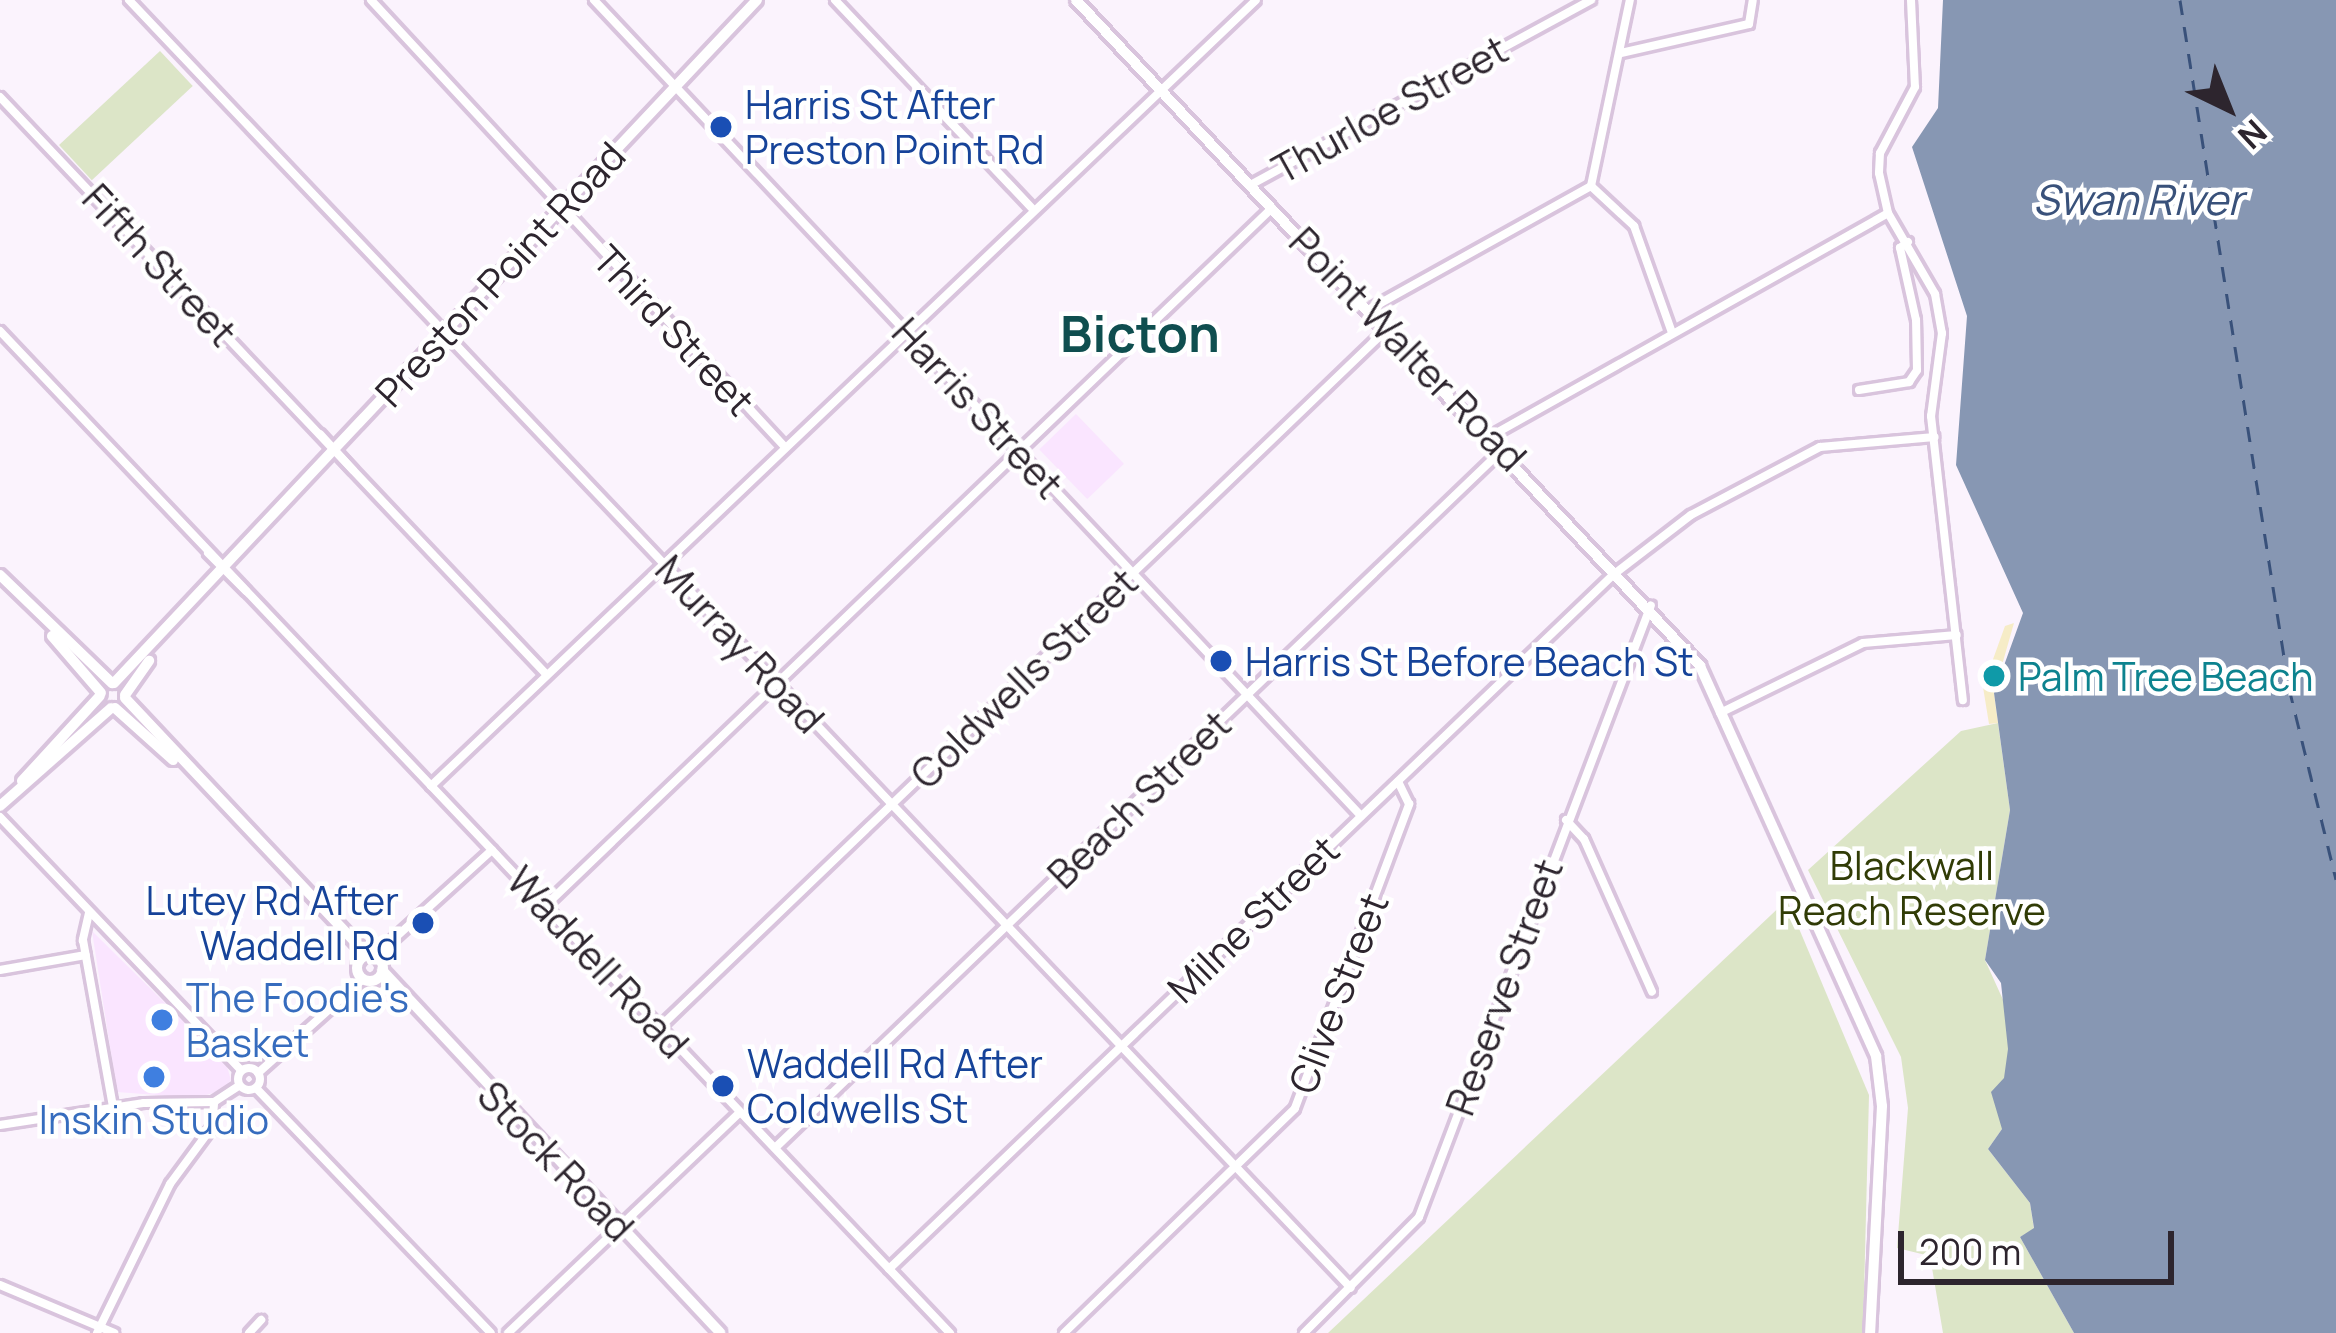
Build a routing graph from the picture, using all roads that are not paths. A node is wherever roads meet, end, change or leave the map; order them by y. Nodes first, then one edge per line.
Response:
1 (129, 0) edge
2 (371, 0) edge
3 (594, 0) edge
4 (753, 0) edge
5 (835, 0) edge
6 (1076, 0) edge
7 (1256, 0) edge
8 (1568, 0) edge
9 (1591, 0) edge
10 (1630, 0) edge
11 (1753, 0) edge
12 (1911, 0) edge
13 (1575, 8) junction
14 (1621, 53) junction
15 (674, 85) junction
16 (1160, 88) junction
17 (0, 97) edge
18 (1252, 184) junction
19 (1592, 186) junction
20 (1273, 207) junction
21 (1032, 208) junction
22 (560, 209) junction
23 (1888, 213) junction
24 (1908, 242) junction
25 (1370, 309) junction
26 (1388, 328) junction
27 (905, 330) junction
28 (0, 331) edge
29 (446, 333) junction
30 (1672, 333) junction
31 (1859, 390) dead end
32 (1490, 436) junction
33 (1935, 437) junction
34 (784, 446) junction
35 (1503, 449) junction
36 (337, 452) junction
37 (1018, 452) junction
38 (663, 562) junction
39 (227, 572) junction
40 (1620, 572) junction
41 (1133, 574) junction
42 (0, 575) edge
43 (1651, 605) junction
44 (41, 618) junction
45 (1957, 635) junction
46 (546, 674) junction
47 (113, 683) junction
48 (778, 683) junction
49 (101, 695) junction
50 (1247, 695) junction
51 (125, 696) junction
52 (1963, 700) dead end
53 (113, 708) junction
54 (1720, 713) junction
55 (185, 769) junction
56 (1398, 781) junction
57 (430, 786) junction
58 (0, 801) edge
59 (892, 804) junction
60 (1361, 816) junction
61 (0, 817) edge
62 (1566, 820) junction
63 (492, 850) junction
64 (545, 906) junction
65 (89, 913) junction
66 (1007, 925) junction
67 (86, 955) junction
68 (370, 967) junction
69 (0, 970) edge
70 (1652, 992) dead end
71 (660, 1027) junction
72 (1121, 1046) junction
73 (241, 1070) junction
74 (258, 1073) junction
75 (239, 1086) junction
76 (256, 1088) junction
77 (214, 1102) junction
78 (113, 1106) junction
79 (740, 1112) junction
80 (0, 1125) edge
81 (775, 1148) junction
82 (1237, 1168) junction
83 (620, 1228) junction
84 (889, 1269) junction
85 (0, 1285) edge
86 (1351, 1288) junction
87 (262, 1320) dead end
88 (487, 1329) edge
89 (98, 1330) edge
90 (114, 1333) edge
91 (250, 1333) edge
92 (472, 1333) edge
93 (508, 1333) edge
94 (720, 1333) edge
95 (950, 1333) edge
96 (1064, 1333) edge
97 (1304, 1333) edge
98 (1870, 1333) edge

1 - 29 street, Murray Road
2 - 22 street, Third Street
3 - 15 street, Harris Street
4 - 15 street, Preston Point Road
5 - 21 street
6 - 16 street, Point Walter Road
7 - 16 street
8 - 13 street
9 - 13 street, Thurloe Street
10 - 14 street
11 - 14 street
12 - 23 street
13 - 18 street, Thurloe Street
14 - 19 street
15 - 22 street, Preston Point Road
15 - 27 street, Harris Street
16 - 18 street, Point Walter Road
16 - 21 street
17 - 36 street, Fifth Street
18 - 20 street, Point Walter Road
19 - 25 street
19 - 30 street
20 - 25 street, Point Walter Road
20 - 37 street
21 - 27 street
22 - 29 street, Preston Point Road
22 - 34 street, Third Street
23 - 24 street
23 - 30 street
24 - 31 street
24 - 33 street
25 - 26 street, Point Walter Road
26 - 32 street, Point Walter Road
26 - 41 street, Coldwells Street
27 - 34 street
27 - 37 street, Harris Street
28 - 39 street, Waddell Road
29 - 36 street, Preston Point Road
29 - 38 street, Murray Road
30 - 32 street
32 - 35 street, Point Walter Road
33 - 40 street, Milne Street
33 - 45 street
34 - 38 street
35 - 40 street, Point Walter Road
35 - 50 street, Beach Street
36 - 39 street, Preston Point Road
36 - 46 street, Fifth Street
37 - 41 street, Harris Street
37 - 48 street
38 - 46 street
38 - 48 street, Murray Road
39 - 47 street, Preston Point Road
39 - 51 street, Preston Point Road
39 - 57 street, Waddell Road
40 - 43 street, Point Walter Road
40 - 56 street, Milne Street
41 - 50 street, Harris Street
41 - 59 street, Coldwells Street
42 - 44 street, Stock Road
43 - 54 street, Point Walter Road
43 - 62 street, Reserve Street
44 - 47 street, Stock Road
44 - 49 street, Stock Road
45 - 52 street
45 - 54 street
46 - 57 street
47 - 49 street
47 - 51 street, Stock Road
48 - 59 street, Murray Road
48 - 64 street
49 - 53 street, Stock Road
49 - 58 street
50 - 60 street, Harris Street
50 - 66 street, Beach Street
51 - 53 street
51 - 55 street, Stock Road
53 - 55 street, Stock Road
53 - 58 street
54 - 98 street, Point Walter Road
55 - 68 street, Stock Road
56 - 60 street, Milne Street
56 - 82 street, Clive Street
57 - 63 street, Waddell Road
59 - 66 street, Murray Road
59 - 71 street, Coldwells Street
60 - 72 street, Milne Street
61 - 65 street
62 - 70 street
62 - 86 street, Reserve Street
63 - 64 street, Waddell Road
63 - 68 street
64 - 71 street, Waddell Road
65 - 67 street
65 - 73 street
66 - 72 street, Murray Road
66 - 81 street, Beach Street
67 - 69 street
67 - 78 street
68 - 74 street
68 - 83 street, Stock Road
71 - 79 street, Waddell Road
72 - 82 street, Murray Road
72 - 84 street, Milne Street
73 - 74 street
73 - 75 street
74 - 76 street
75 - 76 street
75 - 77 street
76 - 88 street
77 - 78 street
77 - 89 street
78 - 80 street
79 - 81 street, Waddell Road
79 - 83 street
81 - 84 street, Waddell Road
82 - 86 street, Murray Road
82 - 96 street, Clive Street
83 - 93 street
83 - 94 street, Stock Road
84 - 95 street, Waddell Road
85 - 89 street
86 - 97 street, Reserve Street
87 - 91 street
88 - 92 street
89 - 90 street

